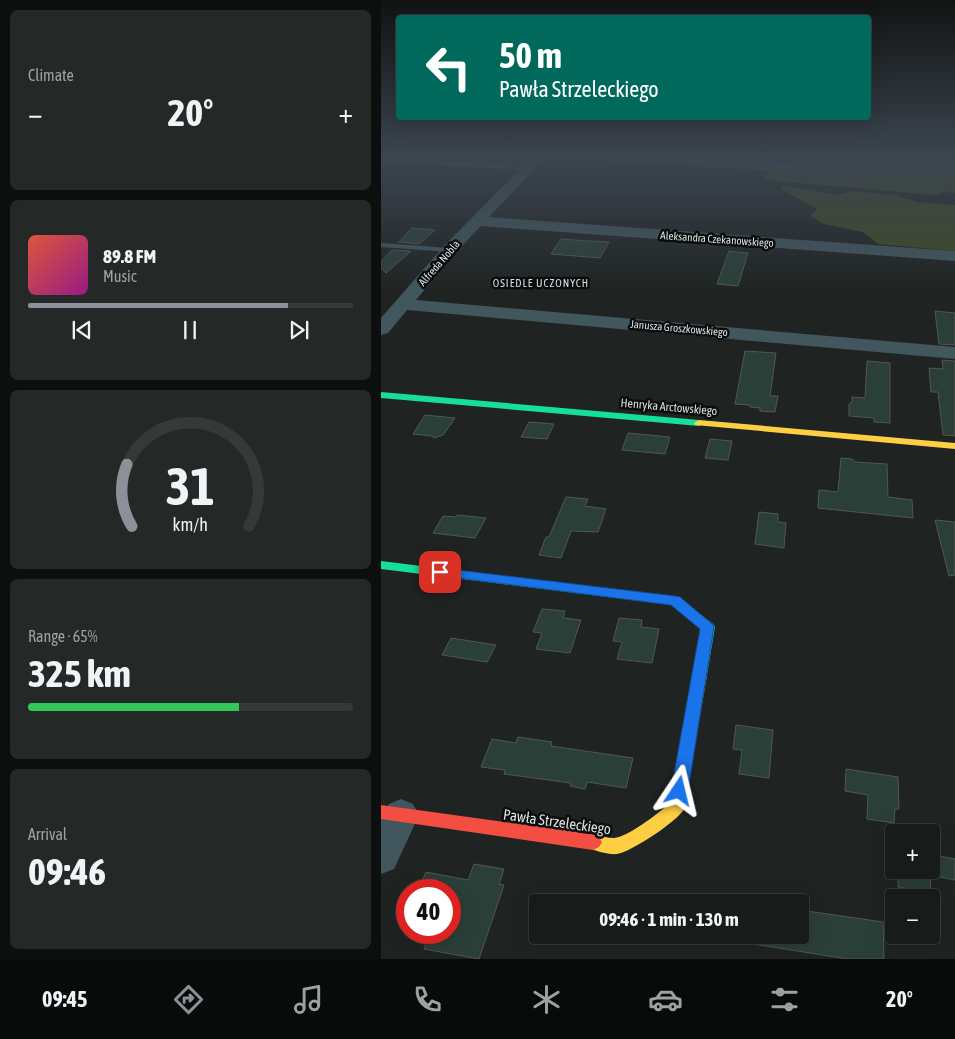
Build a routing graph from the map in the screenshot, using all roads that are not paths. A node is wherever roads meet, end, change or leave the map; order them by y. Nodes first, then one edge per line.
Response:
1 (498, 201) edge
2 (479, 221) junction
3 (381, 245) edge
4 (449, 250) junction
5 (955, 256) edge
6 (404, 304) junction
7 (381, 328) edge
8 (955, 353) edge
9 (381, 394) edge
10 (955, 446) edge
11 (381, 565) edge
12 (391, 813) edge
13 (381, 857) edge

1 - 2 street, Alfreda Nobla
2 - 4 street, Alfreda Nobla
2 - 5 street, Aleksandra Czekanowskiego
3 - 4 lane
4 - 6 street, Alfreda Nobla
6 - 7 street, Alfreda Nobla
6 - 8 street, Janusza Groszkowskiego
9 - 10 street, Henryka Arctowskiego
11 - 12 street, Pawła Strzeleckiego
12 - 13 street

